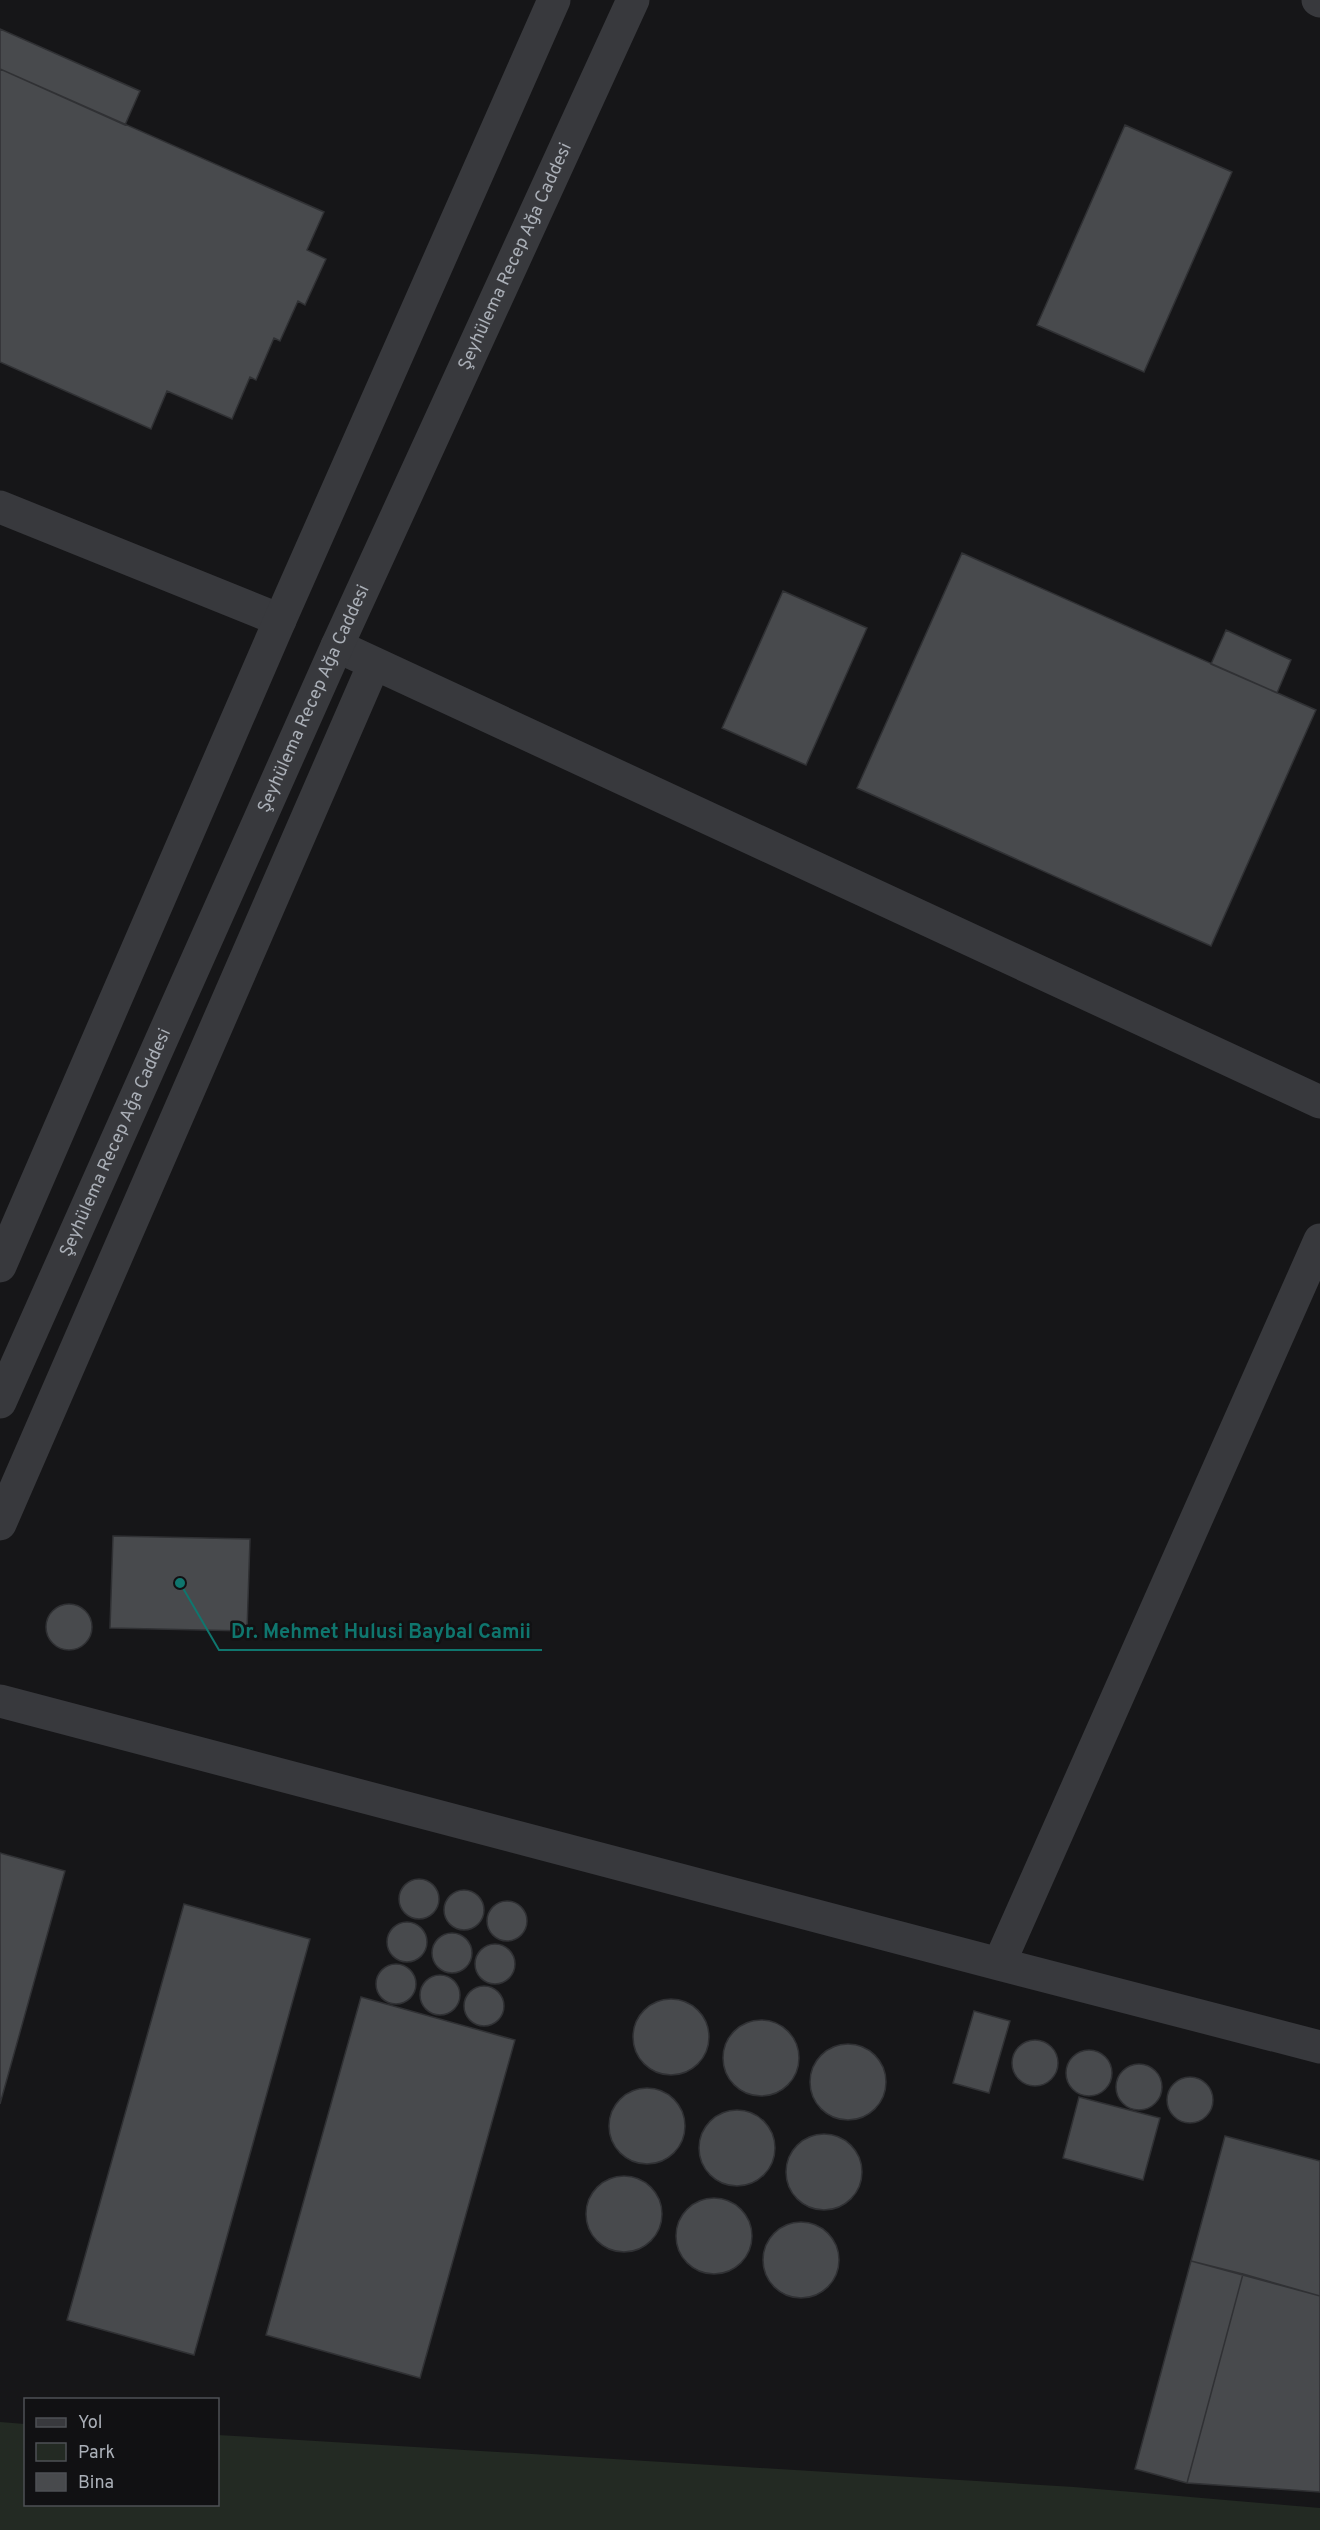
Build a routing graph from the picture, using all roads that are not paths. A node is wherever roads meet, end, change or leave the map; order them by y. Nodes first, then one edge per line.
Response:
1 (554, 0) edge
2 (633, 0) edge
3 (0, 507) edge
4 (280, 620) junction
5 (337, 646) junction
6 (374, 664) junction
7 (1320, 1102) edge
8 (1320, 1240) edge
9 (0, 1266) edge
10 (0, 1402) edge
11 (0, 1524) edge
12 (0, 1701) edge
13 (999, 1964) junction
14 (1320, 2047) edge

1 - 4 street
2 - 5 street, Şeyhülema Recep Ağa Caddesi
3 - 4 street
4 - 9 street
5 - 6 street
5 - 10 street, Şeyhülema Recep Ağa Caddesi
6 - 7 street
6 - 11 street
8 - 13 street
12 - 13 street
13 - 14 street

